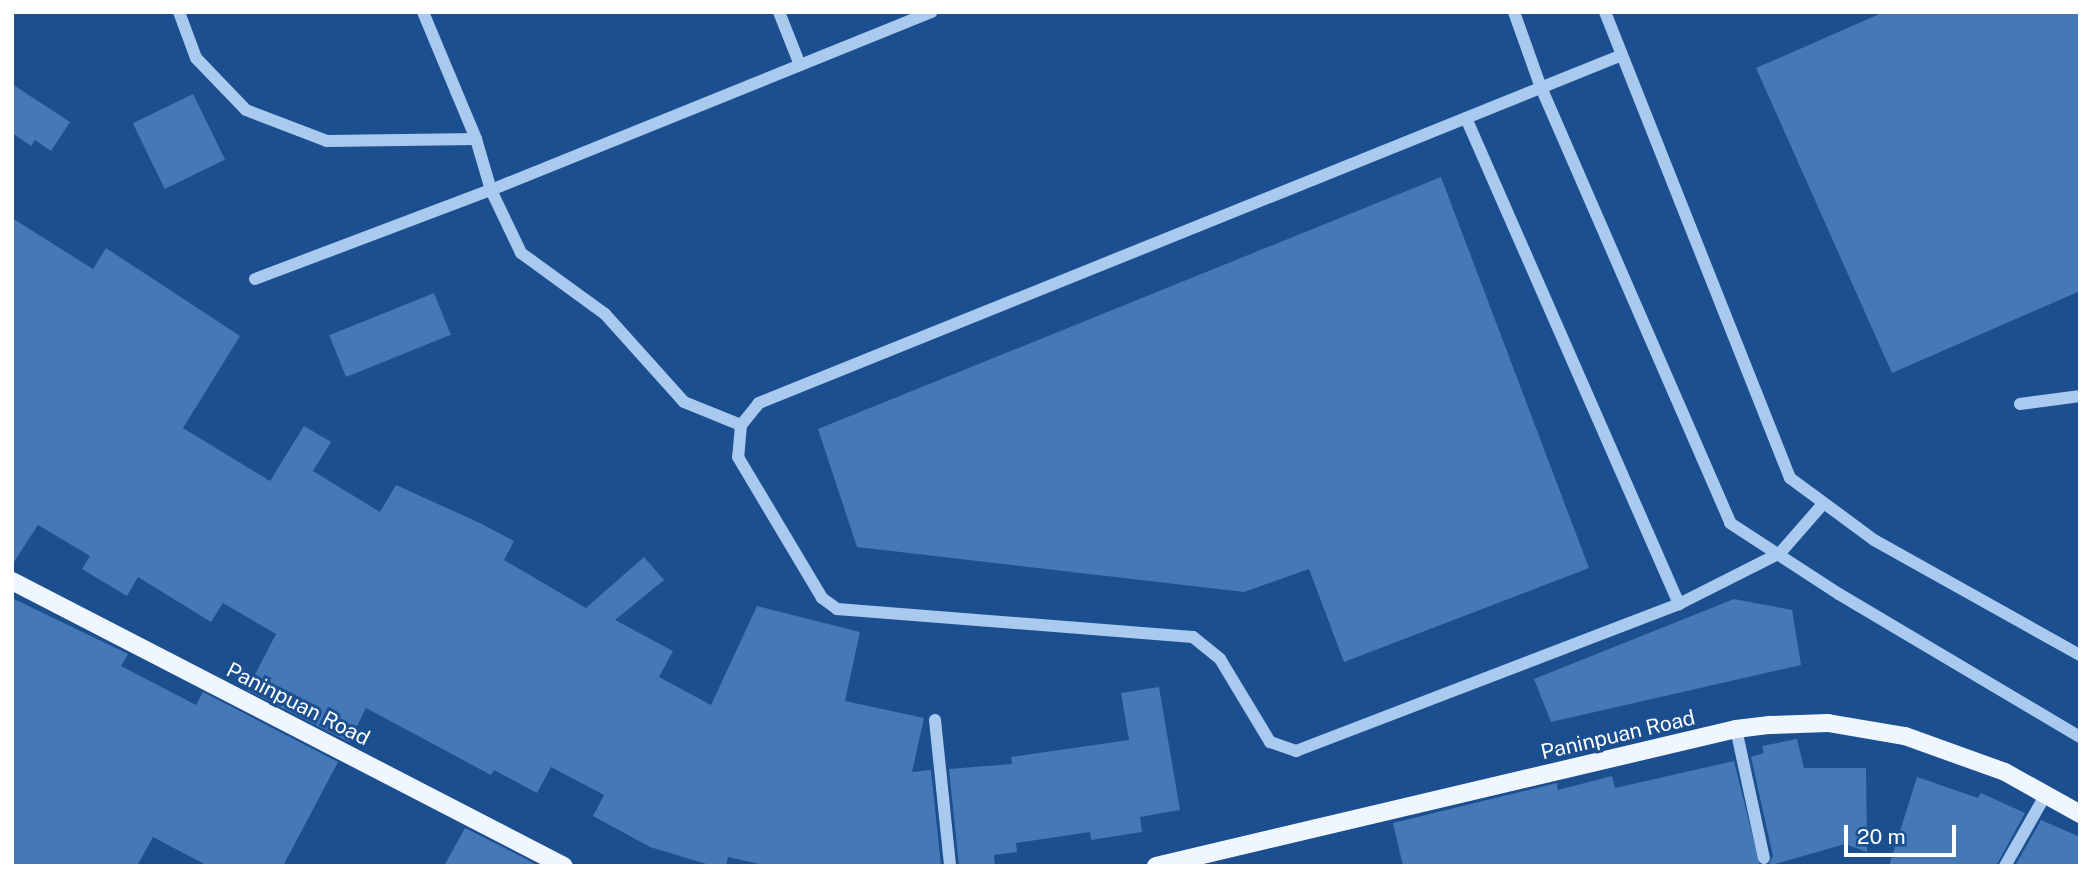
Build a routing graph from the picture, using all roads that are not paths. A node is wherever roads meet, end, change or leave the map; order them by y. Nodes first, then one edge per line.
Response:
1 (179, 12) edge
2 (423, 12) edge
3 (779, 12) edge
4 (931, 12) edge
5 (1514, 12) edge
6 (1605, 12) edge
7 (1622, 55) junction
8 (800, 65) junction
9 (1540, 85) junction
10 (1466, 118) junction
11 (476, 139) junction
12 (491, 190) junction
13 (255, 279) dead end
14 (2080, 396) edge
15 (2020, 404) dead end
16 (741, 425) junction
17 (1822, 505) junction
18 (1780, 553) junction
19 (12, 581) edge
20 (1679, 604) junction
21 (2080, 655) edge
22 (935, 720) dead end
23 (1736, 729) junction
24 (2080, 737) edge
25 (2045, 796) junction
26 (2080, 814) edge
27 (1765, 858) dead end
28 (564, 866) edge
29 (950, 866) edge
30 (1156, 866) edge
31 (2005, 866) edge

1 - 11 street
2 - 11 street
3 - 8 street
4 - 8 street
5 - 9 street
6 - 7 street
7 - 9 street
7 - 17 street
8 - 12 street
9 - 10 street
9 - 18 street
10 - 16 street
10 - 20 street
11 - 12 street
12 - 13 street
12 - 16 street
14 - 15 street
16 - 20 street
17 - 18 street
17 - 21 street
18 - 20 street
18 - 24 street
19 - 28 main road, Paninpuan Road
22 - 29 street
23 - 25 main road, Paninpuan Road
23 - 27 street
23 - 30 main road, Paninpuan Road
25 - 26 main road, Paninpuan Road
25 - 31 street

